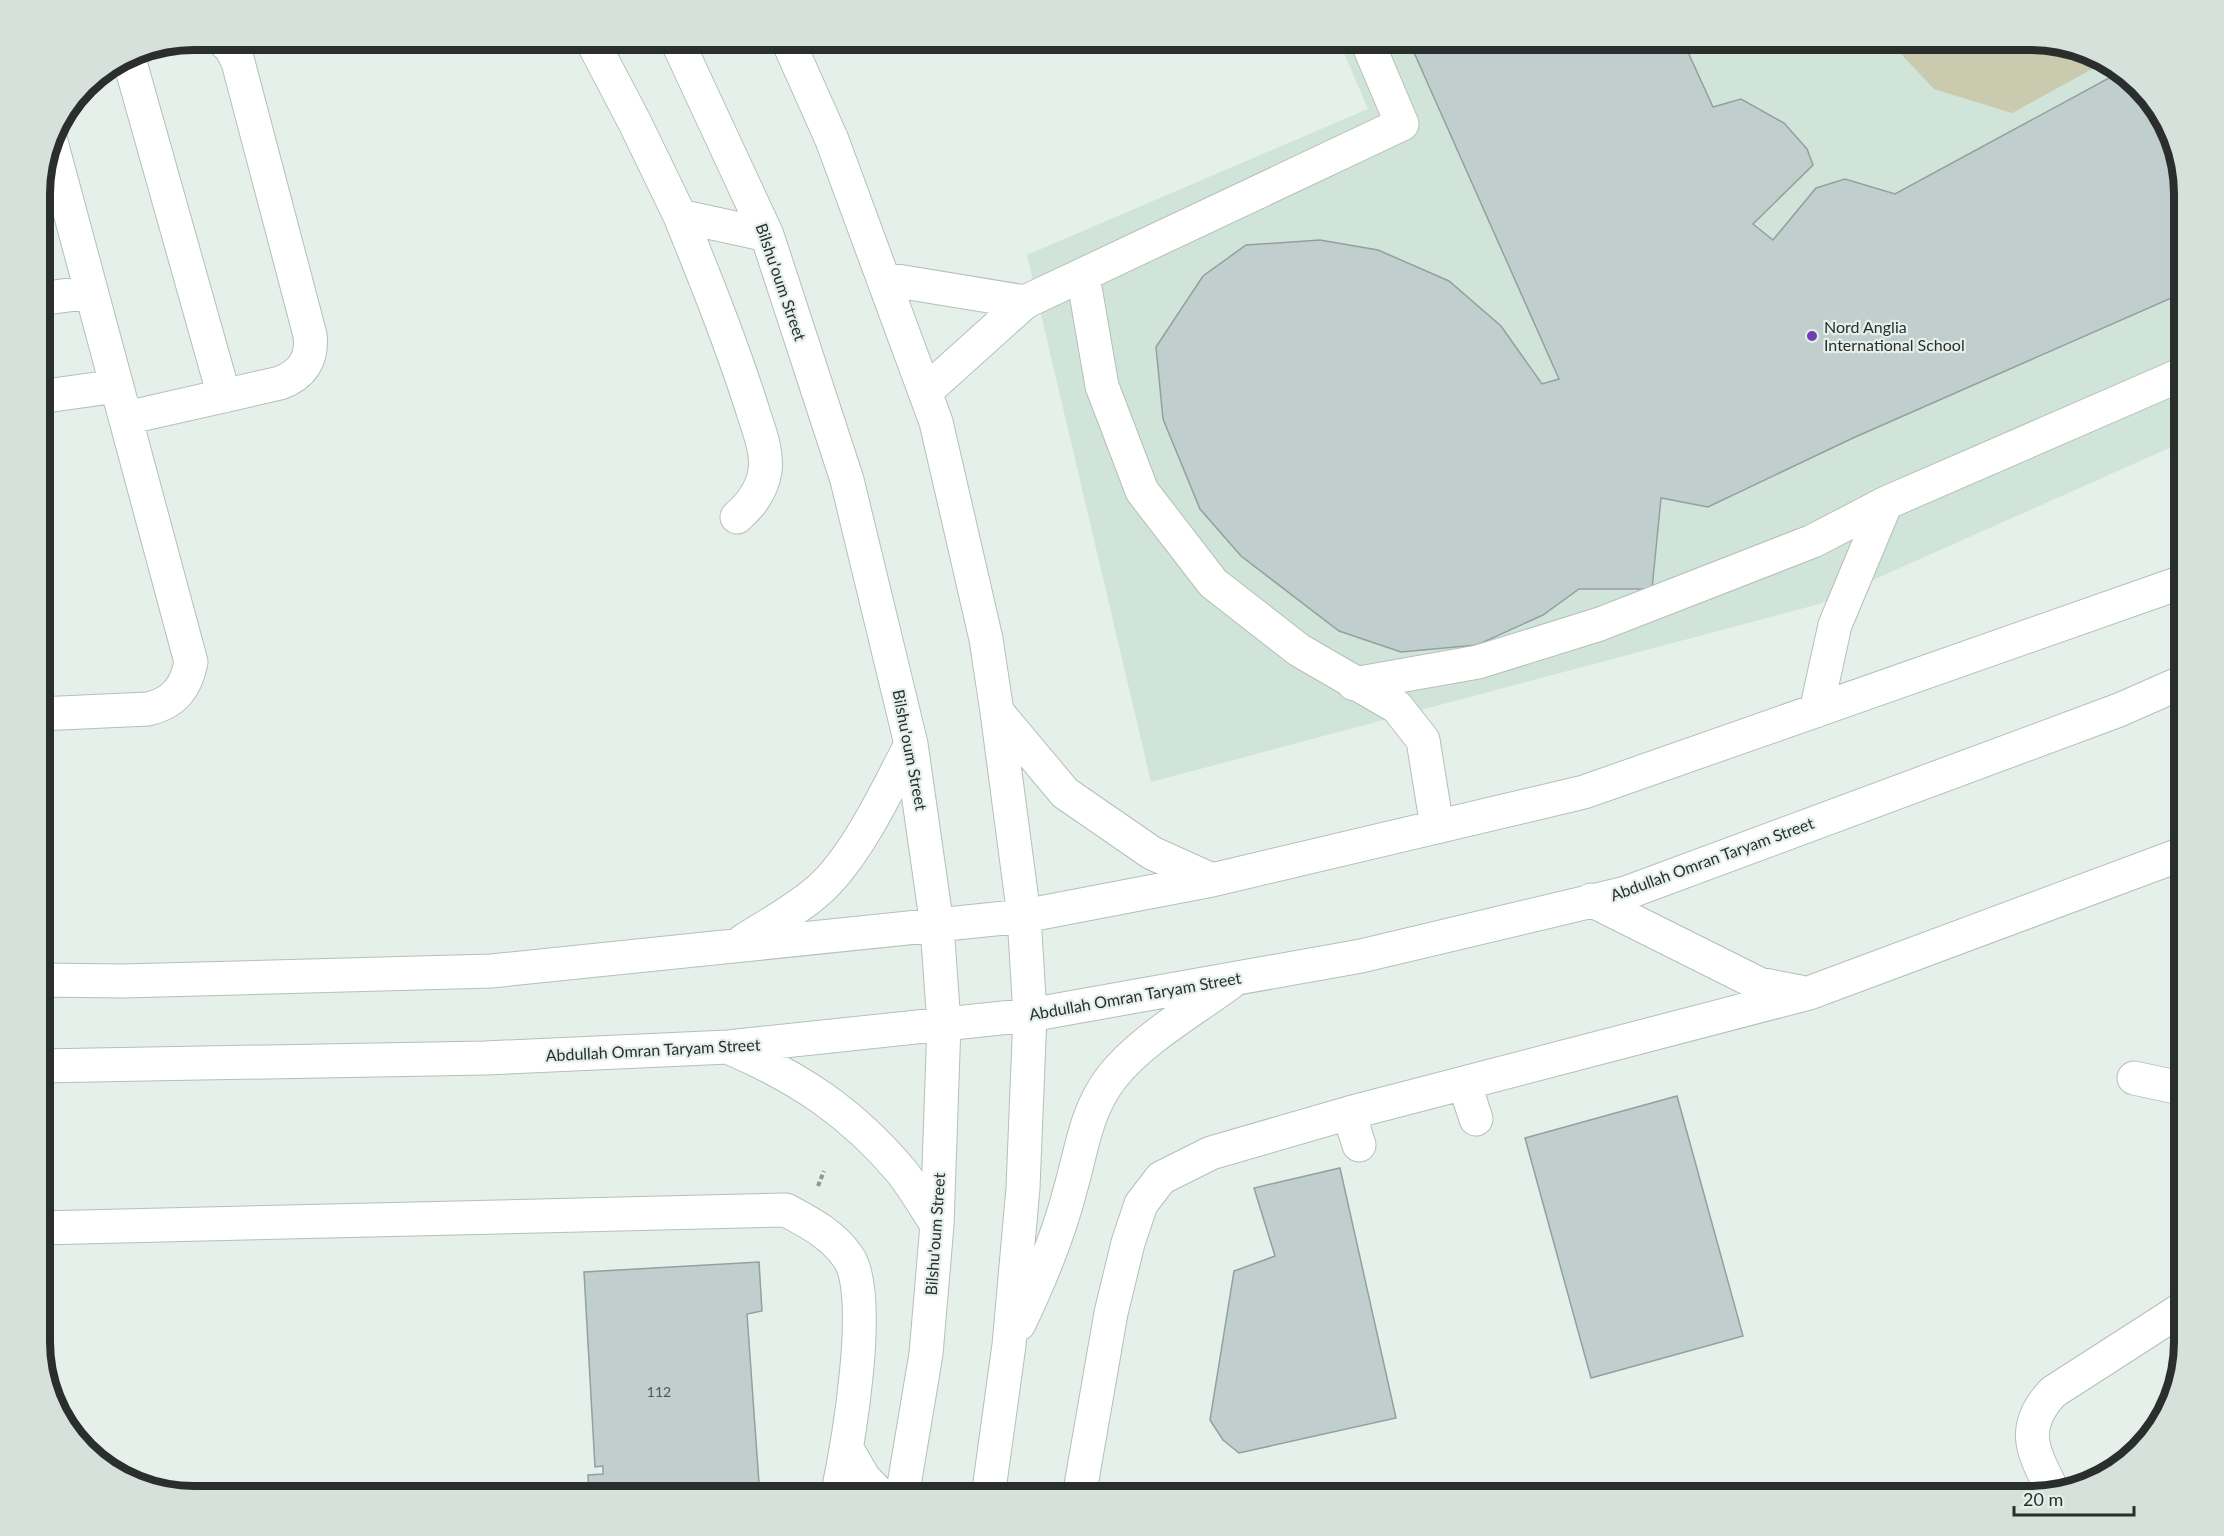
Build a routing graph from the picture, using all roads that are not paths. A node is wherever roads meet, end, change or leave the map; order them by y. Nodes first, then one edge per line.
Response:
1 (232, 50) edge
2 (597, 50) edge
3 (681, 50) edge
4 (792, 50) edge
5 (1371, 50) edge
6 (131, 64) edge
7 (51, 172) edge
8 (52, 192) edge
9 (680, 216) junction
10 (767, 235) junction
11 (885, 279) junction
12 (1074, 280) junction
13 (91, 292) junction
14 (50, 298) edge
15 (1025, 302) junction
16 (2174, 378) edge
17 (117, 386) junction
18 (925, 392) junction
19 (50, 395) edge
20 (224, 396) junction
21 (126, 418) junction
22 (1886, 503) junction
23 (737, 517) dead end
24 (2174, 585) edge
25 (1354, 684) junction
26 (2174, 686) edge
27 (1816, 711) junction
28 (997, 712) junction
29 (50, 713) edge
30 (912, 744) junction
31 (1437, 827) junction
32 (2174, 857) edge
33 (1212, 880) junction
34 (1591, 900) junction
35 (1024, 916) junction
36 (938, 926) junction
37 (740, 944) junction
38 (1237, 978) junction
39 (50, 980) edge
40 (1809, 993) junction
41 (1030, 1015) junction
42 (944, 1024) junction
43 (728, 1047) junction
44 (50, 1066) edge
45 (2134, 1078) dead end
46 (1465, 1084) junction
47 (2174, 1087) edge
48 (1349, 1113) junction
49 (1476, 1119) dead end
50 (1359, 1145) dead end
51 (936, 1225) junction
52 (50, 1228) edge
53 (2174, 1314) edge
54 (1009, 1345) junction
55 (848, 1449) junction
56 (2050, 1485) edge
57 (840, 1486) edge
58 (872, 1486) edge
59 (904, 1486) edge
60 (990, 1486) edge
61 (1081, 1486) edge

1 - 20 street
2 - 9 street
3 - 10 street, Bilshu'oum Street
4 - 11 street
5 - 12 street
6 - 20 street
7 - 8 street
8 - 13 street
9 - 10 street
9 - 23 street
10 - 30 street, Bilshu'oum Street
11 - 15 street
11 - 18 street
12 - 15 street
12 - 25 street
13 - 14 street
13 - 17 street
15 - 18 street
16 - 22 street
17 - 19 street
17 - 21 street
18 - 28 street
20 - 21 street
21 - 29 street
22 - 25 street
22 - 27 street
24 - 27 street
25 - 31 street
26 - 34 street, Abdullah Omran Taryam Street
27 - 31 street
28 - 33 street
28 - 35 street
30 - 36 street, Bilshu'oum Street
30 - 37 street
31 - 33 street
32 - 40 street
33 - 35 street
34 - 38 street, Abdullah Omran Taryam Street
34 - 40 street
35 - 36 street
35 - 41 street
36 - 37 street
36 - 42 street, Bilshu'oum Street
37 - 39 street
38 - 41 street, Abdullah Omran Taryam Street
38 - 54 street
40 - 46 street
41 - 42 street, Abdullah Omran Taryam Street
41 - 54 street
42 - 43 street, Abdullah Omran Taryam Street
42 - 51 street, Bilshu'oum Street
43 - 44 street, Abdullah Omran Taryam Street
43 - 51 street
45 - 47 street
46 - 48 street
46 - 49 street
48 - 50 street
48 - 61 street
51 - 59 street, Bilshu'oum Street
52 - 55 street
53 - 56 street
54 - 60 street
55 - 57 street
55 - 58 street

